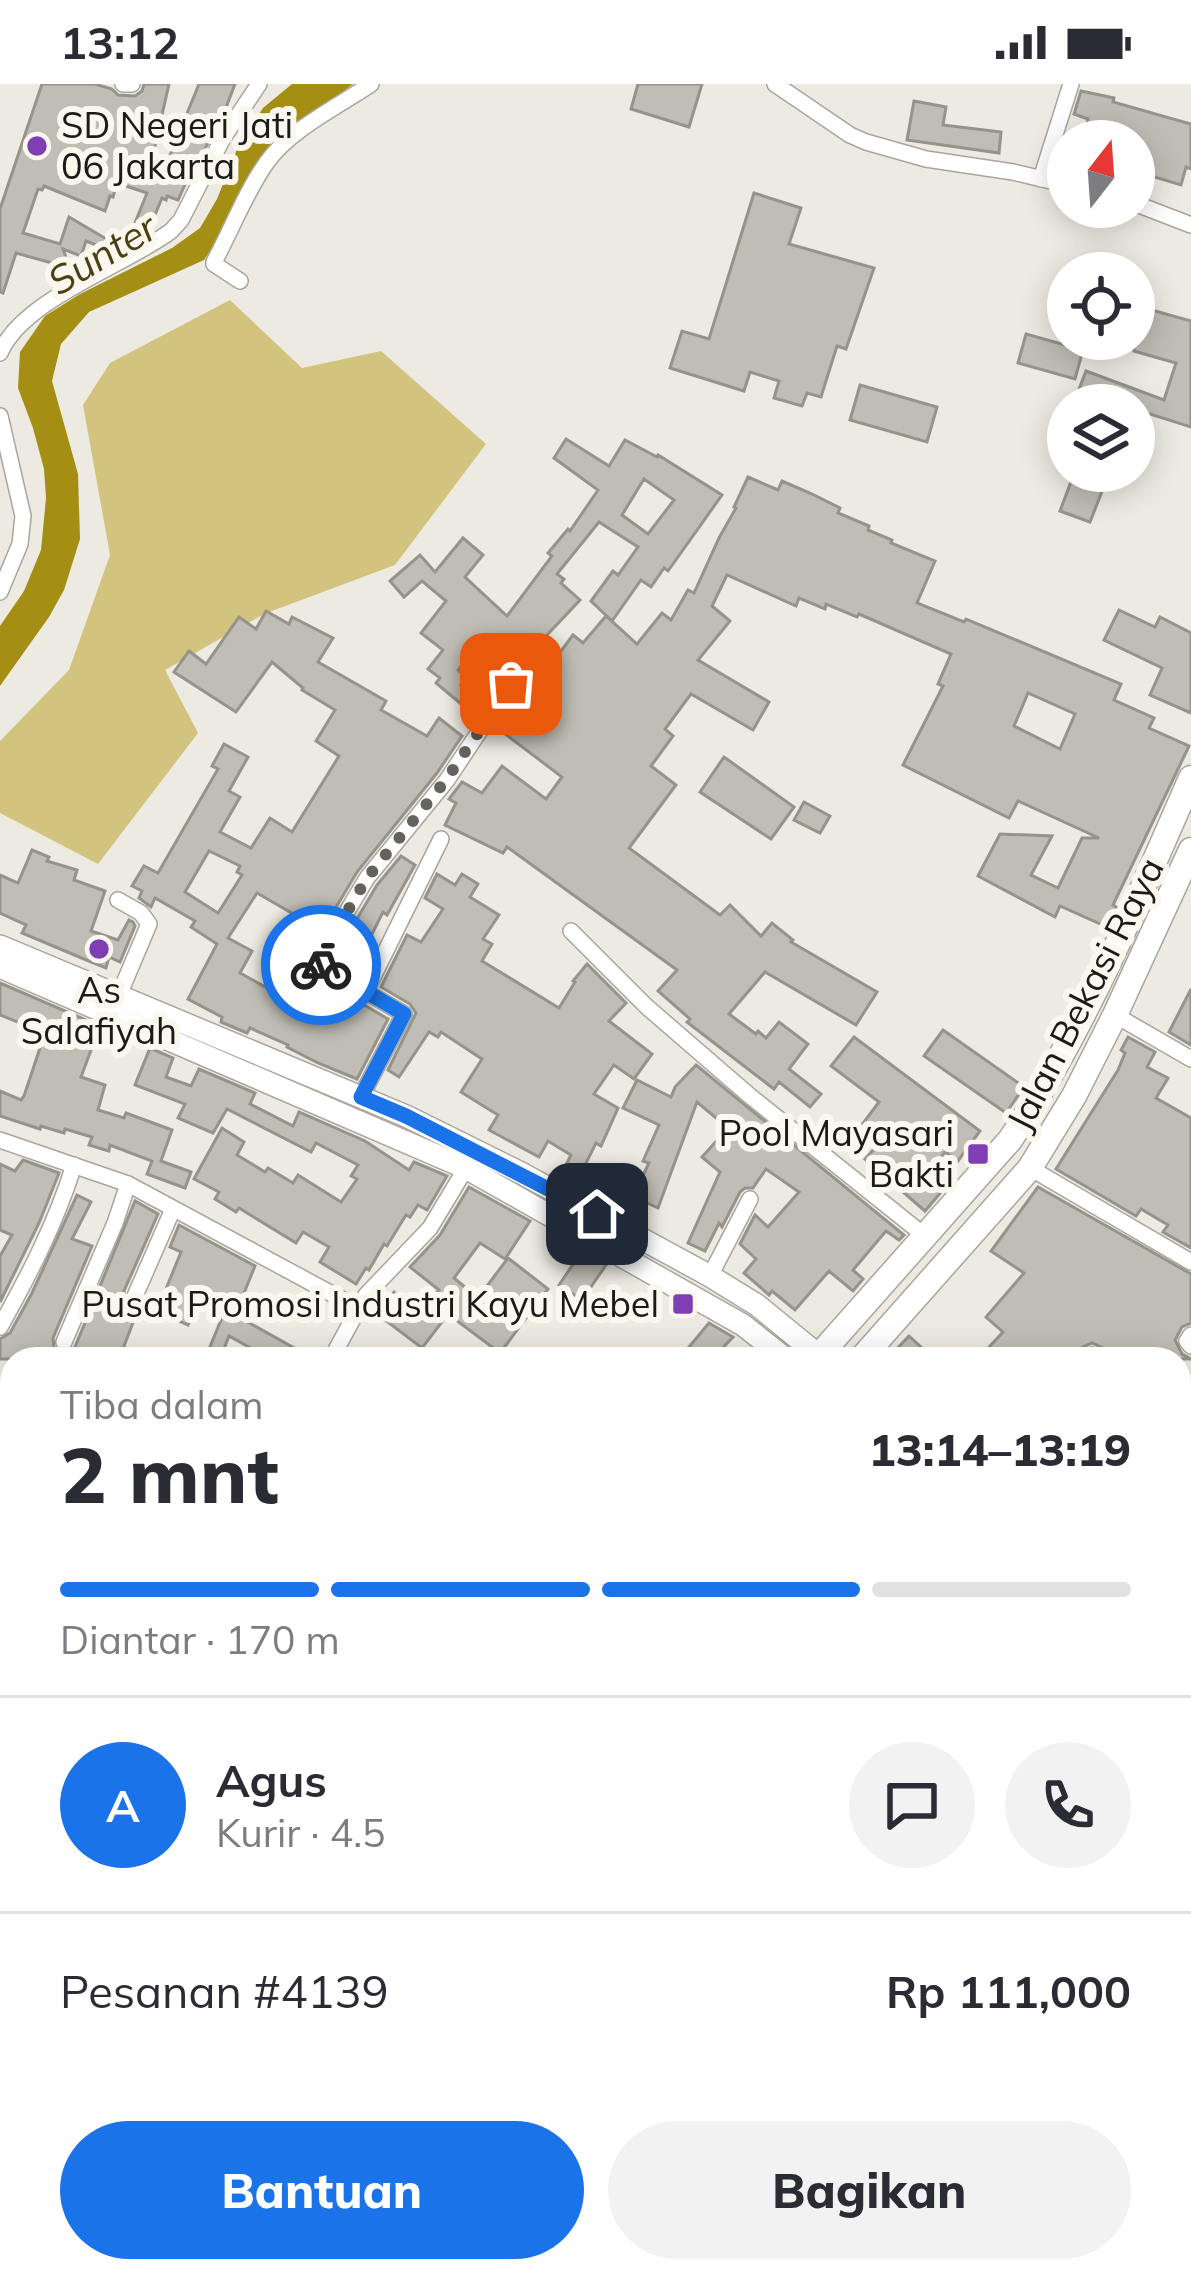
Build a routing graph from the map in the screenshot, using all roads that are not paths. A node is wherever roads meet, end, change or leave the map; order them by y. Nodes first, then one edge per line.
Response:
1 (371, 84) edge
2 (775, 84) edge
3 (1071, 84) edge
4 (249, 88) edge
5 (1041, 178) junction
6 (1047, 180) edge
7 (1155, 211) edge
8 (1191, 225) edge
9 (240, 281) dead end
10 (0, 352) edge
11 (0, 416) edge
12 (0, 592) edge
13 (511, 684) dead end
14 (1191, 778) edge
15 (441, 839) dead end
16 (1191, 850) edge
17 (118, 900) dead end
18 (572, 931) dead end
19 (0, 946) edge
20 (0, 968) edge
21 (366, 991) junction
22 (118, 995) junction
23 (1115, 1016) junction
24 (1191, 1059) edge
25 (361, 1097) junction
26 (0, 1140) edge
27 (74, 1166) junction
28 (466, 1168) junction
29 (1030, 1168) junction
30 (516, 1183) junction
31 (128, 1184) junction
32 (750, 1199) dead end
33 (172, 1209) junction
34 (925, 1236) junction
35 (1191, 1262) edge
36 (710, 1276) junction
37 (135, 1296) dead end
38 (358, 1308) junction
39 (0, 1327) edge
40 (1191, 1335) edge
41 (64, 1342) dead end
42 (1191, 1346) edge
43 (339, 1347) edge
44 (770, 1347) edge
45 (807, 1347) edge
46 (829, 1347) edge
47 (872, 1347) edge

1 - 9 street
2 - 5 street
3 - 5 street
4 - 10 street
5 - 6 street
7 - 8 street
11 - 12 street
13 - 21 street
14 - 34 main road, Jalan Bekasi Raya
15 - 21 street
16 - 23 main road, Jalan Bekasi Raya
17 - 22 street
18 - 34 street
19 - 22 street
20 - 28 street
21 - 25 street
22 - 25 street
23 - 24 street
23 - 29 main road, Jalan Bekasi Raya
25 - 30 street
26 - 27 street
27 - 31 street
27 - 39 street
28 - 30 street
28 - 38 street
29 - 35 street
29 - 47 main road, Jalan Bekasi Raya
30 - 36 street
30 - 44 street
31 - 33 street
31 - 41 street
32 - 36 street
33 - 37 street
33 - 38 street
34 - 46 main road, Jalan Bekasi Raya
36 - 45 street
38 - 43 street
40 - 42 street

